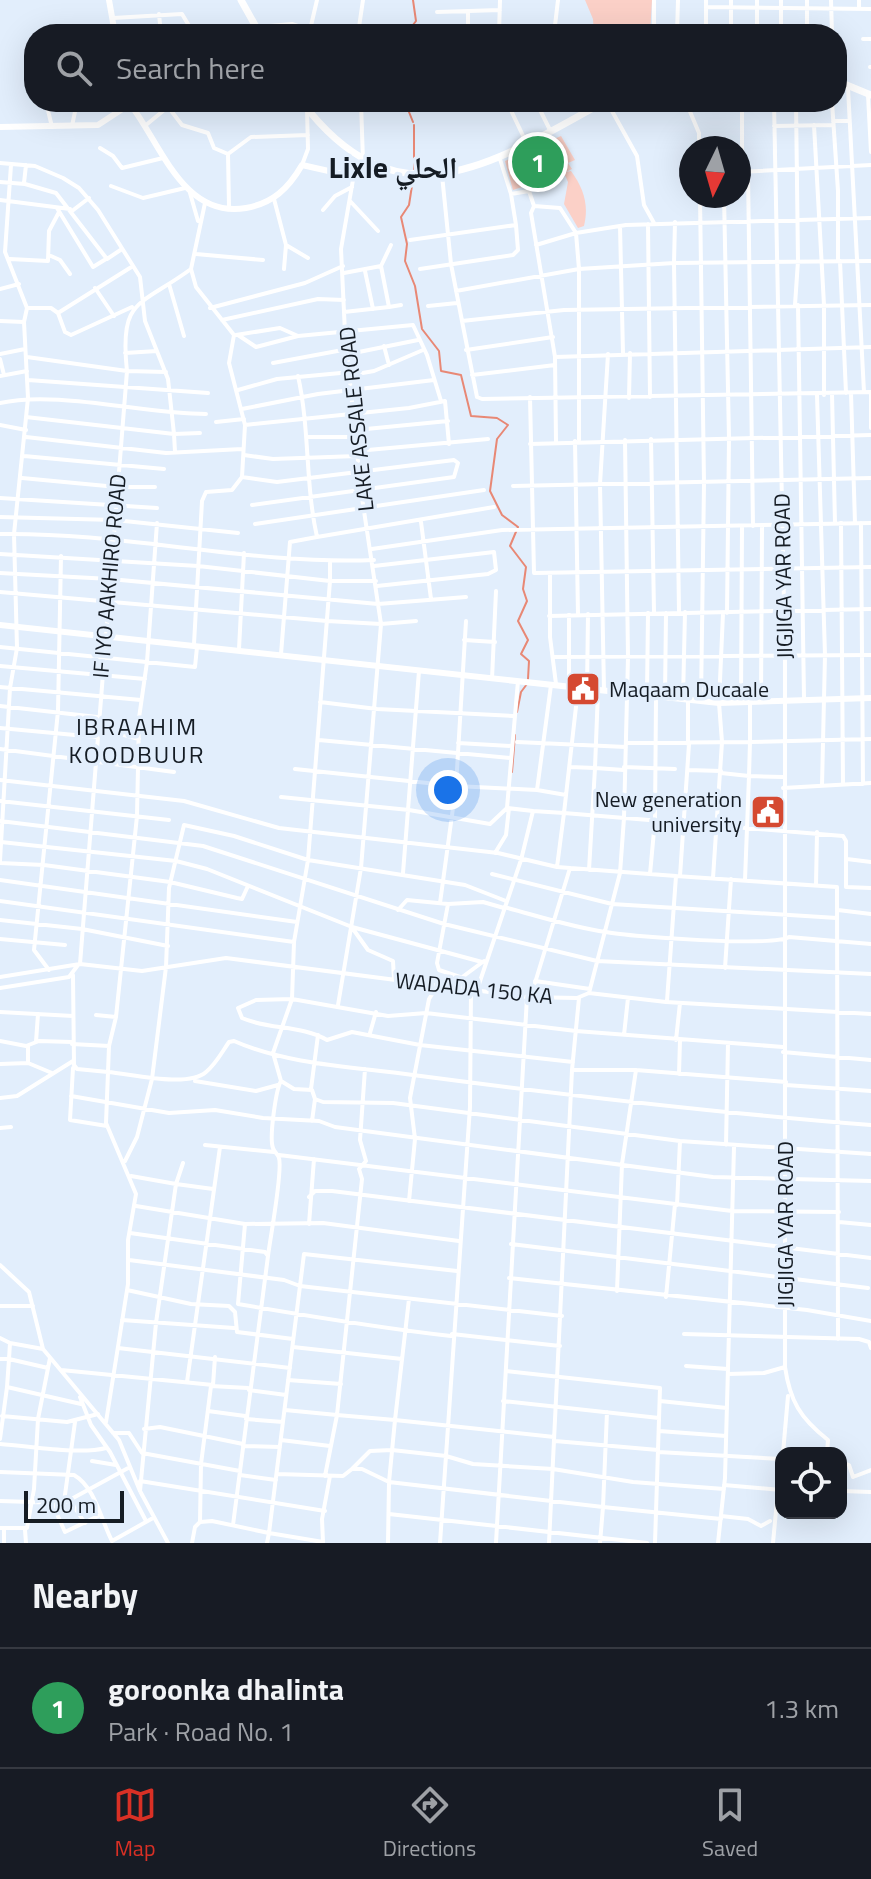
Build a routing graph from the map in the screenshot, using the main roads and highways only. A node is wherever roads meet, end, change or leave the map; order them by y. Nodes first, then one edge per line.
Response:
1 (109, 0) edge
2 (241, 0) edge
3 (113, 24) edge
4 (254, 24) edge
5 (847, 85) edge
6 (869, 94) edge
7 (117, 112) edge
8 (137, 112) edge
9 (312, 112) edge
10 (588, 112) edge
11 (0, 127) edge
12 (363, 161) junction
13 (384, 171) junction
14 (358, 173) junction
15 (0, 625) edge
16 (867, 698) edge

1 - 3 main road
2 - 4 highway
5 - 6 highway
7 - 11 main road
8 - 14 main road
9 - 12 highway
10 - 13 highway
12 - 13 highway
12 - 14 highway
13 - 14 main road
15 - 16 main road

